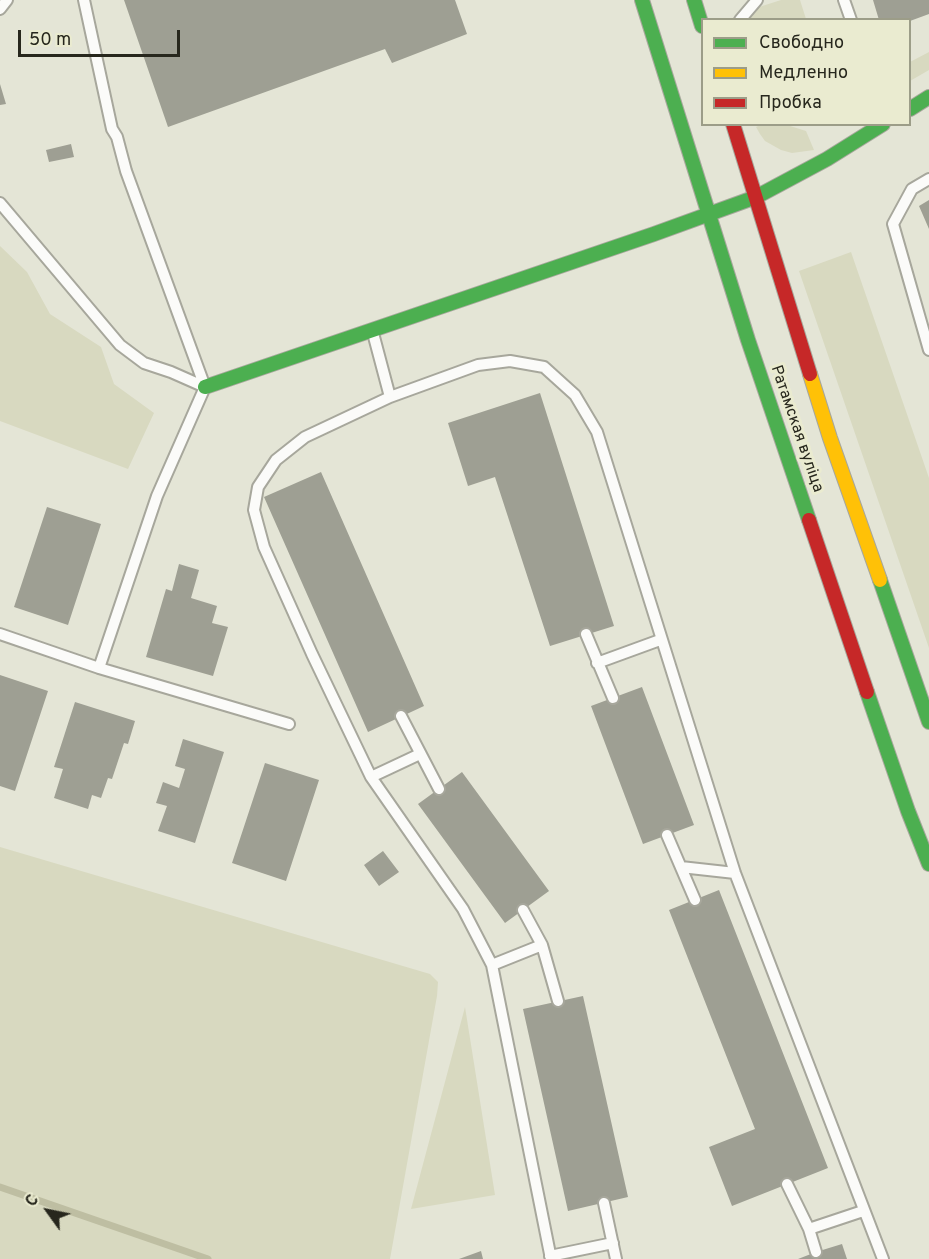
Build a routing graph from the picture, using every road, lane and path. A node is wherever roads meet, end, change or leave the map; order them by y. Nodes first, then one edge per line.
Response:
1 (8, 0) edge
2 (84, 0) edge
3 (642, 0) edge
4 (693, 0) edge
5 (757, 0) edge
6 (844, 0) edge
7 (0, 9) edge
8 (742, 18) edge
9 (850, 18) edge
10 (701, 23) edge
11 (929, 97) edge
12 (911, 108) edge
13 (734, 126) edge
14 (881, 126) edge
15 (929, 179) edge
16 (756, 197) junction
17 (0, 203) edge
18 (708, 213) junction
19 (372, 330) junction
20 (929, 350) edge
21 (205, 387) junction
22 (390, 397) junction
23 (0, 634) edge
24 (586, 634) dead end
25 (660, 640) junction
26 (597, 663) junction
27 (99, 668) junction
28 (613, 698) dead end
29 (401, 716) dead end
30 (929, 722) edge
31 (289, 724) dead end
32 (420, 754) junction
33 (371, 777) junction
34 (439, 789) dead end
35 (668, 835) dead end
36 (929, 864) edge
37 (681, 867) junction
38 (735, 873) junction
39 (695, 900) dead end
40 (523, 910) dead end
41 (542, 945) junction
42 (492, 965) junction
43 (558, 1001) dead end
44 (788, 1184) dead end
45 (604, 1203) dead end
46 (863, 1211) junction
47 (809, 1228) junction
48 (613, 1242) junction
49 (816, 1252) dead end
50 (550, 1257) edge
51 (616, 1259) edge
52 (883, 1259) edge

1 - 7 lane
2 - 21 lane
3 - 18 main road, Ратамская вуліца
4 - 10 main road
5 - 8 lane
6 - 9 lane
11 - 12 main road
13 - 16 main road, Ратамская вуліца
14 - 16 main road
15 - 20 lane
16 - 18 main road
16 - 30 main road, Ратамская вуліца
17 - 21 lane
18 - 19 main road
18 - 36 main road, Ратамская вуліца
19 - 21 main road
19 - 22 lane
21 - 27 lane
22 - 25 lane
22 - 33 lane
23 - 27 lane
24 - 26 lane
25 - 26 lane
25 - 38 lane
26 - 28 lane
27 - 31 lane
29 - 32 lane
32 - 33 lane
32 - 34 lane
33 - 42 lane
35 - 37 lane
37 - 38 lane
37 - 39 lane
38 - 46 lane
40 - 41 lane
41 - 42 lane
41 - 43 lane
42 - 50 lane
44 - 47 lane
45 - 48 lane
46 - 47 lane
46 - 52 lane
47 - 49 lane
48 - 50 lane
48 - 51 lane

